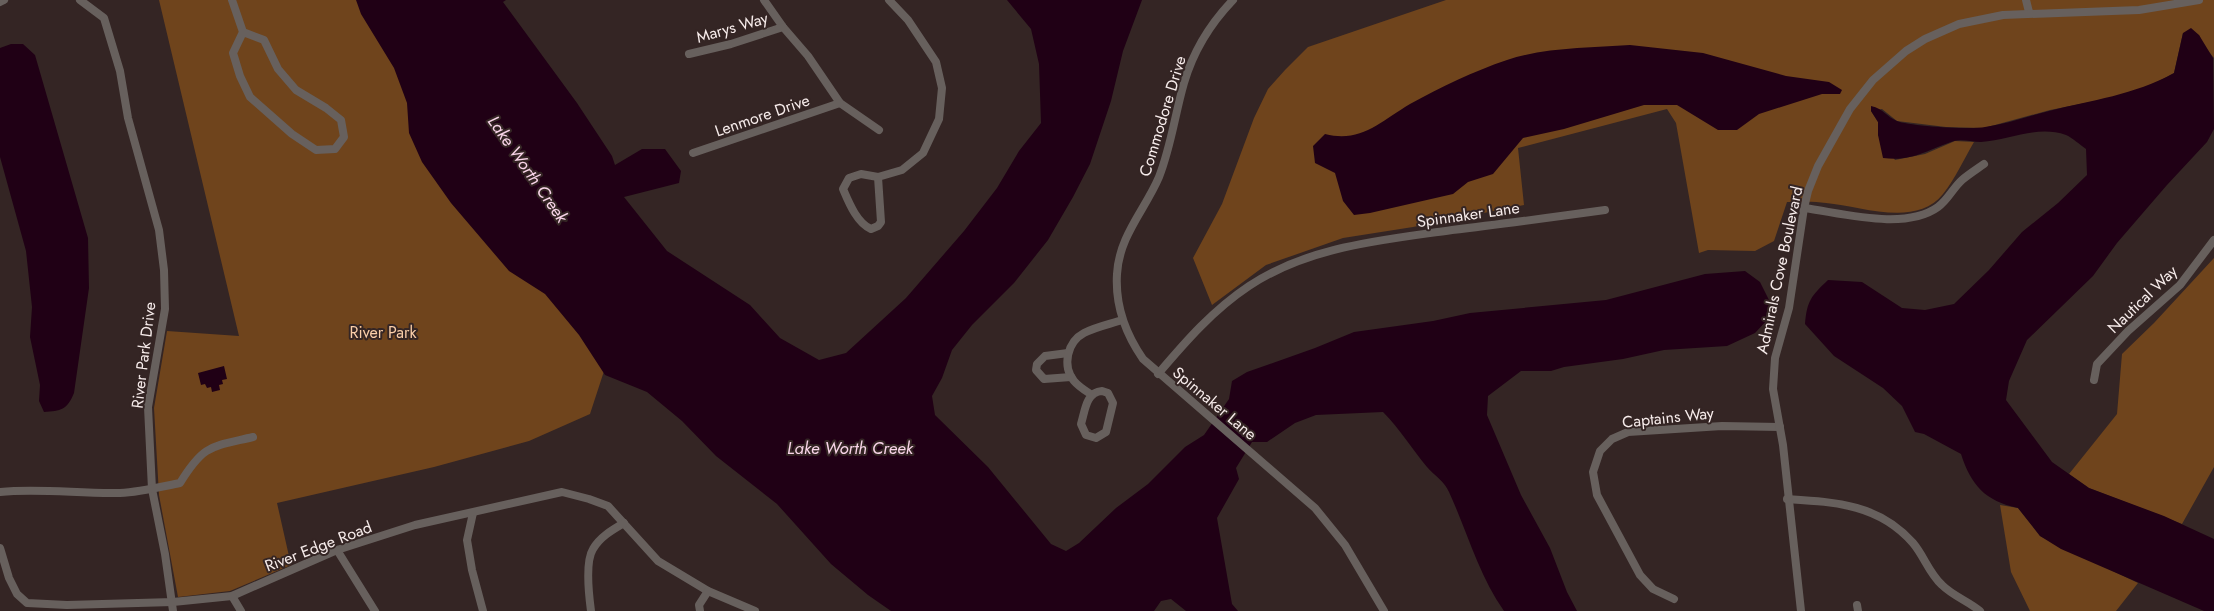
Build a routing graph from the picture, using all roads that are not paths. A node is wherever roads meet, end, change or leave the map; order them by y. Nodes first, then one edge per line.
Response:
1 (4, 0) edge
2 (80, 0) edge
3 (232, 0) edge
4 (764, 0) edge
5 (889, 0) edge
6 (1233, 0) edge
7 (2026, 0) edge
8 (2199, 0) edge
9 (0, 2) edge
10 (2029, 12) junction
11 (783, 27) junction
12 (243, 32) junction
13 (689, 54) dead end
14 (840, 103) junction
15 (879, 130) dead end
16 (693, 153) dead end
17 (1984, 164) dead end
18 (878, 177) junction
19 (1804, 208) junction
20 (1604, 210) dead end
21 (2214, 240) edge
22 (1122, 320) junction
23 (1068, 353) junction
24 (1158, 374) junction
25 (1071, 377) junction
26 (2094, 380) dead end
27 (1092, 394) junction
28 (1780, 427) junction
29 (253, 437) dead end
30 (152, 489) junction
31 (0, 492) edge
32 (1787, 499) junction
33 (473, 513) junction
34 (624, 523) junction
35 (0, 548) edge
36 (338, 550) junction
37 (708, 591) junction
38 (232, 596) junction
39 (1674, 599) dead end
40 (173, 602) junction
41 (173, 611) edge
42 (241, 611) edge
43 (375, 611) edge
44 (482, 611) edge
45 (591, 611) edge
46 (700, 611) edge
47 (755, 611) edge
48 (1384, 611) edge
49 (1801, 611) edge
50 (1980, 611) edge

1 - 9 street
2 - 30 street, River Park Drive
3 - 12 street
4 - 11 street
5 - 18 street
6 - 22 street, Commodore Drive
7 - 10 street
8 - 10 street, Admirals Cove Boulevard
10 - 19 street, Admirals Cove Boulevard
11 - 13 street, Marys Way
11 - 14 street
12 - 12 street
14 - 15 street
14 - 16 street, Lenmore Drive
17 - 19 street
18 - 18 street
19 - 28 street, Admirals Cove Boulevard
20 - 24 street, Spinnaker Lane
21 - 26 street, Nautical Way
22 - 23 street
22 - 24 street, Commodore Drive
23 - 25 street
23 - 25 street
24 - 48 street, Spinnaker Lane
25 - 27 street
27 - 27 street
28 - 32 street, Admirals Cove Boulevard
28 - 39 street, Captains Way
29 - 30 street
30 - 31 street
30 - 40 street, River Park Drive
32 - 49 street, Admirals Cove Boulevard
32 - 50 street
33 - 34 street, River Edge Road
33 - 36 street, River Edge Road
33 - 44 street
34 - 37 street, River Edge Road
34 - 45 street
35 - 40 street, River Edge Road
36 - 38 street, River Edge Road
36 - 43 street
37 - 46 street
37 - 47 street, River Edge Road
38 - 40 street, River Edge Road
38 - 42 street
40 - 41 street, River Park Drive

